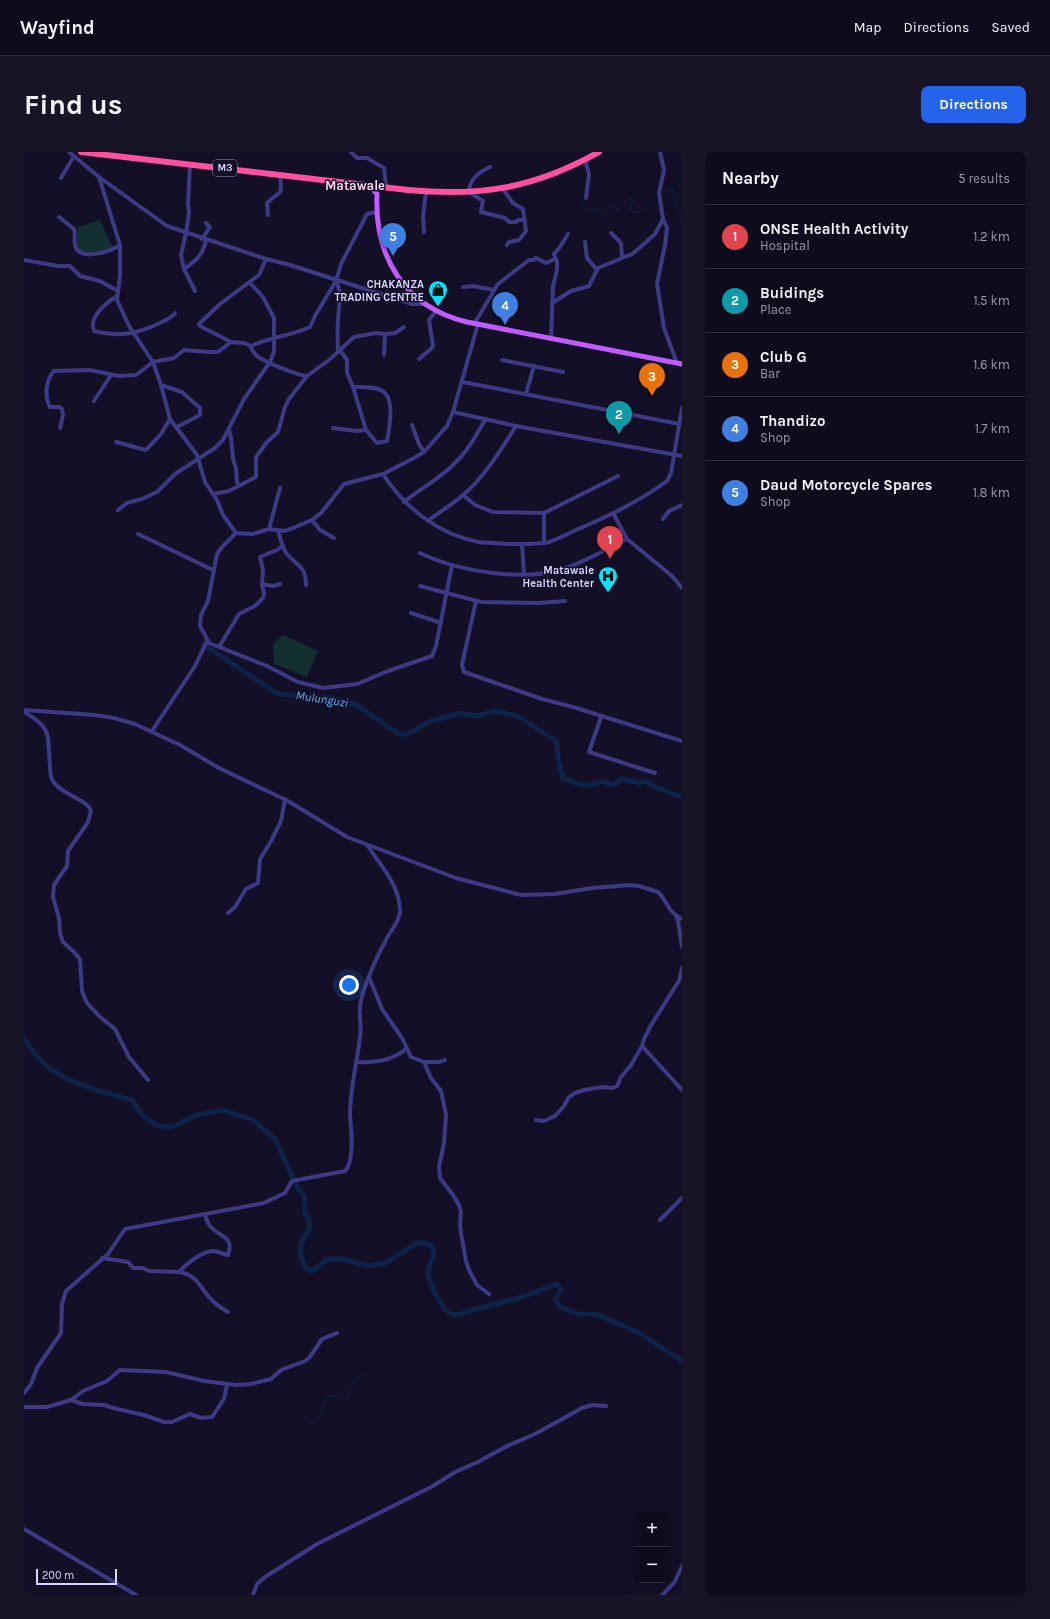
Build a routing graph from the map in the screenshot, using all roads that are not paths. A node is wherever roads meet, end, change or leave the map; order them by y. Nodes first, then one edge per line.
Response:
1 (69, 152) edge
2 (81, 152) edge
3 (351, 152) edge
4 (599, 152) edge
5 (660, 152) edge
6 (123, 154) edge
7 (74, 156) junction
8 (585, 160) junction
9 (190, 164) junction
10 (490, 167) dead end
11 (280, 174) junction
12 (99, 176) junction
13 (61, 178) dead end
14 (368, 185) junction
15 (386, 187) junction
16 (502, 188) junction
17 (426, 191) junction
18 (468, 192) junction
19 (377, 194) junction
20 (586, 198) dead end
21 (377, 212) junction
22 (268, 215) dead end
23 (59, 217) dead end
24 (663, 219) junction
25 (525, 220) junction
26 (206, 223) dead end
27 (424, 232) dead end
28 (186, 233) junction
29 (611, 233) dead end
30 (568, 234) dead end
31 (204, 240) junction
32 (585, 242) dead end
33 (120, 245) junction
34 (507, 245) dead end
35 (622, 257) junction
36 (266, 259) junction
37 (555, 259) junction
38 (24, 260) edge
39 (184, 269) junction
40 (597, 270) junction
41 (336, 281) junction
42 (250, 283) junction
43 (463, 287) dead end
44 (494, 290) junction
45 (118, 291) junction
46 (195, 291) dead end
47 (116, 296) junction
48 (552, 303) junction
49 (425, 304) junction
50 (436, 311) junction
51 (175, 313) dead end
52 (476, 324) junction
53 (404, 327) dead end
54 (133, 333) junction
55 (385, 334) junction
56 (274, 338) junction
57 (551, 338) junction
58 (231, 342) junction
59 (250, 346) junction
60 (339, 351) junction
61 (384, 354) dead end
62 (419, 358) dead end
63 (502, 360) dead end
64 (153, 362) junction
65 (270, 362) junction
66 (679, 363) edge
67 (534, 366) junction
68 (563, 372) dead end
69 (110, 374) junction
70 (307, 376) junction
71 (463, 382) junction
72 (161, 385) junction
73 (353, 387) junction
74 (526, 394) junction
75 (94, 401) dead end
76 (682, 408) edge
77 (454, 412) junction
78 (170, 419) junction
79 (485, 420) junction
80 (679, 424) junction
81 (412, 425) dead end
82 (516, 426) junction
83 (177, 427) junction
84 (60, 428) dead end
85 (333, 428) dead end
86 (229, 430) junction
87 (366, 430) junction
88 (116, 442) dead end
89 (424, 452) junction
90 (674, 455) junction
91 (682, 456) edge
92 (199, 458) junction
93 (383, 474) junction
94 (618, 476) dead end
95 (239, 486) junction
96 (280, 488) dead end
97 (213, 494) junction
98 (463, 495) junction
99 (404, 502) junction
100 (682, 505) edge
101 (118, 510) dead end
102 (544, 513) junction
103 (613, 513) junction
104 (663, 518) dead end
105 (312, 520) junction
106 (428, 521) junction
107 (269, 528) junction
108 (278, 530) junction
109 (236, 533) junction
110 (138, 534) dead end
111 (334, 538) dead end
112 (627, 538) junction
113 (544, 543) junction
114 (522, 544) junction
115 (283, 545) junction
116 (420, 553) dead end
117 (452, 565) junction
118 (213, 570) junction
119 (524, 574) junction
120 (262, 584) junction
121 (280, 584) dead end
122 (306, 585) dead end
123 (420, 586) dead end
124 (682, 588) edge
125 (446, 594) junction
126 (476, 601) junction
127 (565, 602) dead end
128 (411, 613) dead end
129 (440, 623) junction
130 (207, 641) junction
131 (219, 647) junction
132 (24, 711) edge
133 (601, 717) junction
134 (152, 731) junction
135 (682, 741) edge
136 (655, 773) dead end
137 (285, 799) junction
138 (367, 845) junction
139 (228, 913) dead end
140 (676, 915) junction
141 (682, 919) edge
142 (682, 947) edge
143 (682, 968) edge
144 (369, 977) junction
145 (642, 1046) junction
146 (407, 1048) junction
147 (445, 1060) dead end
148 (357, 1062) junction
149 (424, 1062) junction
150 (148, 1080) dead end
151 (682, 1090) edge
152 (536, 1120) dead end
153 (682, 1198) edge
154 (205, 1214) junction
155 (660, 1220) dead end
156 (102, 1258) junction
157 (179, 1272) junction
158 (489, 1294) dead end
159 (228, 1312) dead end
160 (337, 1333) dead end
161 (227, 1384) junction
162 (24, 1393) edge
163 (71, 1400) junction
164 (606, 1406) dead end
165 (24, 1407) edge
166 (24, 1529) edge
167 (682, 1566) edge
168 (136, 1595) edge
169 (253, 1595) edge
170 (662, 1595) edge

1 - 7 street
2 - 6 highway, M3
3 - 15 street
4 - 8 highway, M3
5 - 24 street
6 - 9 highway, M3
7 - 12 street
7 - 13 street
8 - 16 highway, M3
8 - 20 street
9 - 11 highway, M3
9 - 28 street
10 - 18 street
11 - 14 highway, M3
11 - 22 street
12 - 28 street
12 - 33 street
14 - 15 highway, M3
14 - 19 main road
15 - 17 highway, M3
15 - 19 main road
16 - 18 highway, M3
16 - 25 street
17 - 18 highway, M3
17 - 27 street
18 - 25 street
19 - 21 main road
21 - 41 street
21 - 49 main road
23 - 33 street
24 - 35 street
24 - 66 street
25 - 34 street
26 - 31 street
28 - 31 street
28 - 39 street
29 - 35 street
30 - 37 street
31 - 36 street
31 - 39 street
32 - 40 street
33 - 45 street
35 - 40 street
36 - 41 street
36 - 42 street
37 - 44 street
37 - 48 street
38 - 45 street
39 - 46 street
40 - 48 street
41 - 49 street
41 - 56 street
41 - 60 street
42 - 56 street
42 - 58 street
43 - 44 street
44 - 52 street
45 - 47 street
47 - 54 street
47 - 54 street
48 - 57 street
49 - 50 main road
50 - 52 main road
50 - 62 street
51 - 54 street
52 - 57 main road
52 - 71 street
53 - 55 street
54 - 64 street
55 - 60 street
55 - 61 street
56 - 59 street
56 - 65 street
57 - 66 main road
58 - 59 street
58 - 64 street
59 - 65 street
60 - 70 street
60 - 73 street
63 - 67 street
64 - 69 street
64 - 72 street
65 - 70 street
65 - 86 street
67 - 68 street
67 - 74 street
69 - 75 street
69 - 84 street
70 - 95 street
71 - 74 street
71 - 77 street
72 - 78 street
72 - 83 street
73 - 87 street
73 - 87 street
74 - 80 street
76 - 80 street
77 - 79 street
77 - 89 street
78 - 83 street
78 - 88 street
79 - 82 street
79 - 99 street
80 - 90 street
81 - 89 street
82 - 90 street
82 - 98 street
83 - 92 street
85 - 87 street
86 - 92 street
86 - 95 street
89 - 93 street
90 - 91 street
90 - 103 street
92 - 97 street
92 - 101 street
93 - 99 street
93 - 105 street
94 - 102 street
95 - 97 street
96 - 107 street
97 - 109 street
98 - 102 street
98 - 106 street
99 - 106 street
100 - 104 street
102 - 113 street
103 - 112 street
103 - 113 street
105 - 108 street
105 - 111 street
106 - 114 street
107 - 108 street
107 - 109 street
108 - 115 street
109 - 118 street
110 - 118 street
112 - 119 street
112 - 124 street
113 - 114 street
114 - 119 street
115 - 120 street
115 - 122 street
116 - 117 street
117 - 119 street
117 - 125 street
118 - 130 street
120 - 121 street
120 - 131 street
123 - 125 street
125 - 126 street
125 - 129 street
126 - 127 street
126 - 133 street
128 - 129 street
129 - 131 street
130 - 131 street
130 - 134 street
132 - 134 street
132 - 150 street
133 - 135 street
133 - 136 street
134 - 137 street
137 - 138 street
137 - 139 street
138 - 140 street
138 - 144 street
140 - 141 street
140 - 142 street
143 - 145 street
144 - 146 street
144 - 148 street
145 - 151 street
145 - 152 street
146 - 148 street
146 - 149 street
147 - 149 street
148 - 154 street
149 - 158 street
153 - 155 street
154 - 156 street
154 - 157 street
156 - 157 street
156 - 162 street
157 - 159 street
160 - 161 street
161 - 163 street
161 - 163 street
163 - 165 street
164 - 169 street
166 - 168 street
167 - 170 street

